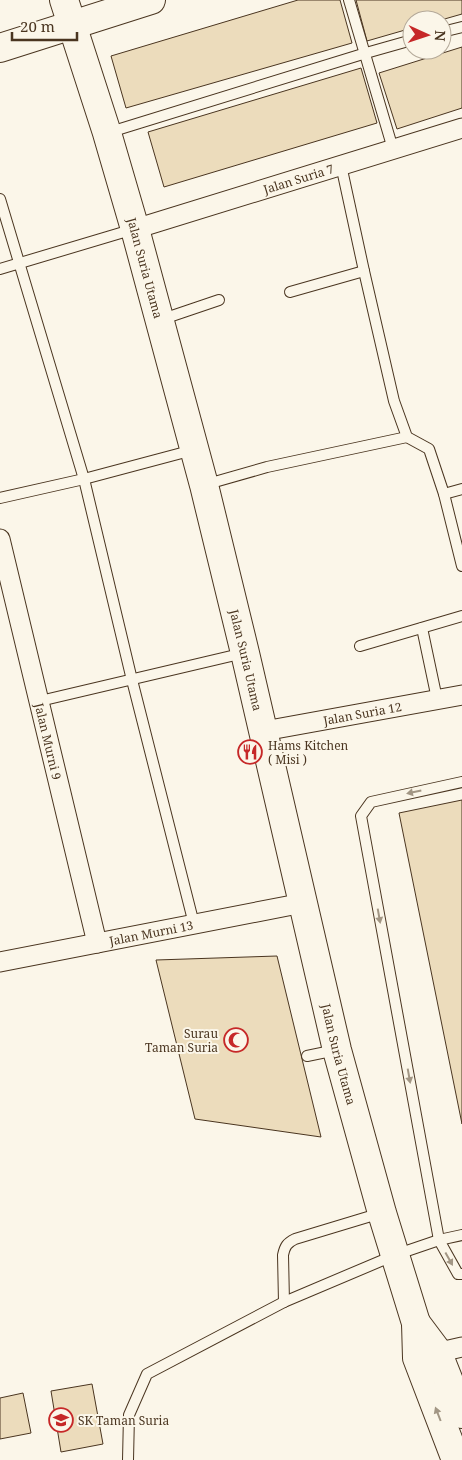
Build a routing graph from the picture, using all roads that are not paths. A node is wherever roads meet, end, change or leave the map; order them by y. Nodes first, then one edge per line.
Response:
1 (64, 0) edge
2 (151, 0) edge
3 (349, 0) edge
4 (71, 26) junction
5 (402, 43) edge
6 (0, 48) edge
7 (366, 53) junction
8 (462, 128) edge
9 (107, 133) junction
10 (393, 149) junction
11 (341, 165) junction
12 (0, 199) edge
13 (135, 229) junction
14 (20, 263) junction
15 (0, 269) edge
16 (364, 271) junction
17 (290, 292) dead end
18 (219, 300) dead end
19 (159, 320) junction
20 (407, 437) junction
21 (194, 450) junction
22 (84, 479) junction
23 (204, 485) junction
24 (462, 490) edge
25 (444, 494) junction
26 (0, 498) edge
27 (0, 539) edge
28 (462, 566) edge
29 (462, 616) edge
30 (422, 628) junction
31 (360, 646) dead end
32 (245, 653) junction
33 (132, 680) junction
34 (462, 695) edge
35 (437, 700) junction
36 (40, 701) junction
37 (264, 731) junction
38 (462, 782) edge
39 (303, 903) junction
40 (194, 924) junction
41 (97, 943) junction
42 (0, 959) edge
43 (337, 1050) junction
44 (307, 1056) dead end
45 (382, 1213) junction
46 (462, 1236) edge
47 (439, 1240) junction
48 (395, 1255) junction
49 (462, 1274) edge
50 (284, 1302) junction
51 (439, 1352) edge
52 (462, 1414) edge
53 (128, 1460) edge
54 (456, 1460) edge

1 - 4 main road, Jalan Suria Utama
2 - 4 main road
3 - 7 lane
4 - 6 main road
4 - 9 main road, Jalan Suria Utama
5 - 7 lane
7 - 9 lane
7 - 10 lane
8 - 10 street, Jalan Suria 7
9 - 13 main road, Jalan Suria Utama
10 - 11 street, Jalan Suria 7
11 - 13 street, Jalan Suria 7
11 - 16 lane
12 - 14 lane
13 - 14 lane
13 - 19 main road, Jalan Suria Utama
14 - 15 lane
14 - 22 lane
16 - 17 lane
16 - 20 lane
18 - 19 lane
19 - 21 main road, Jalan Suria Utama
20 - 23 lane
20 - 25 lane
21 - 22 lane
21 - 23 main road, Jalan Suria Utama
22 - 26 lane
22 - 33 lane
23 - 32 main road, Jalan Suria Utama
24 - 25 lane
25 - 28 lane
27 - 36 street, Jalan Murni 9
29 - 30 lane
30 - 31 lane
30 - 35 lane
32 - 33 lane
32 - 37 main road, Jalan Suria Utama
33 - 36 lane
33 - 40 lane
34 - 35 street, Jalan Suria 12
35 - 37 street, Jalan Suria 12
36 - 41 street, Jalan Murni 9
37 - 39 main road, Jalan Suria Utama
38 -> 47 lane
39 - 40 street, Jalan Murni 13
39 - 43 main road, Jalan Suria Utama
40 - 41 street, Jalan Murni 13
41 - 42 street, Jalan Murni 13
43 - 44 lane
43 - 45 main road, Jalan Suria Utama
45 - 48 main road, Jalan Suria Utama
45 - 50 lane
46 - 47 lane
47 - 48 lane
47 -> 49 lane
48 - 50 lane
48 - 51 main road, Jalan Suria Utama
50 - 53 lane
51 - 52 main road, Jalan Suria Utama
54 -> 51 main road, Jalan Suria Utama

